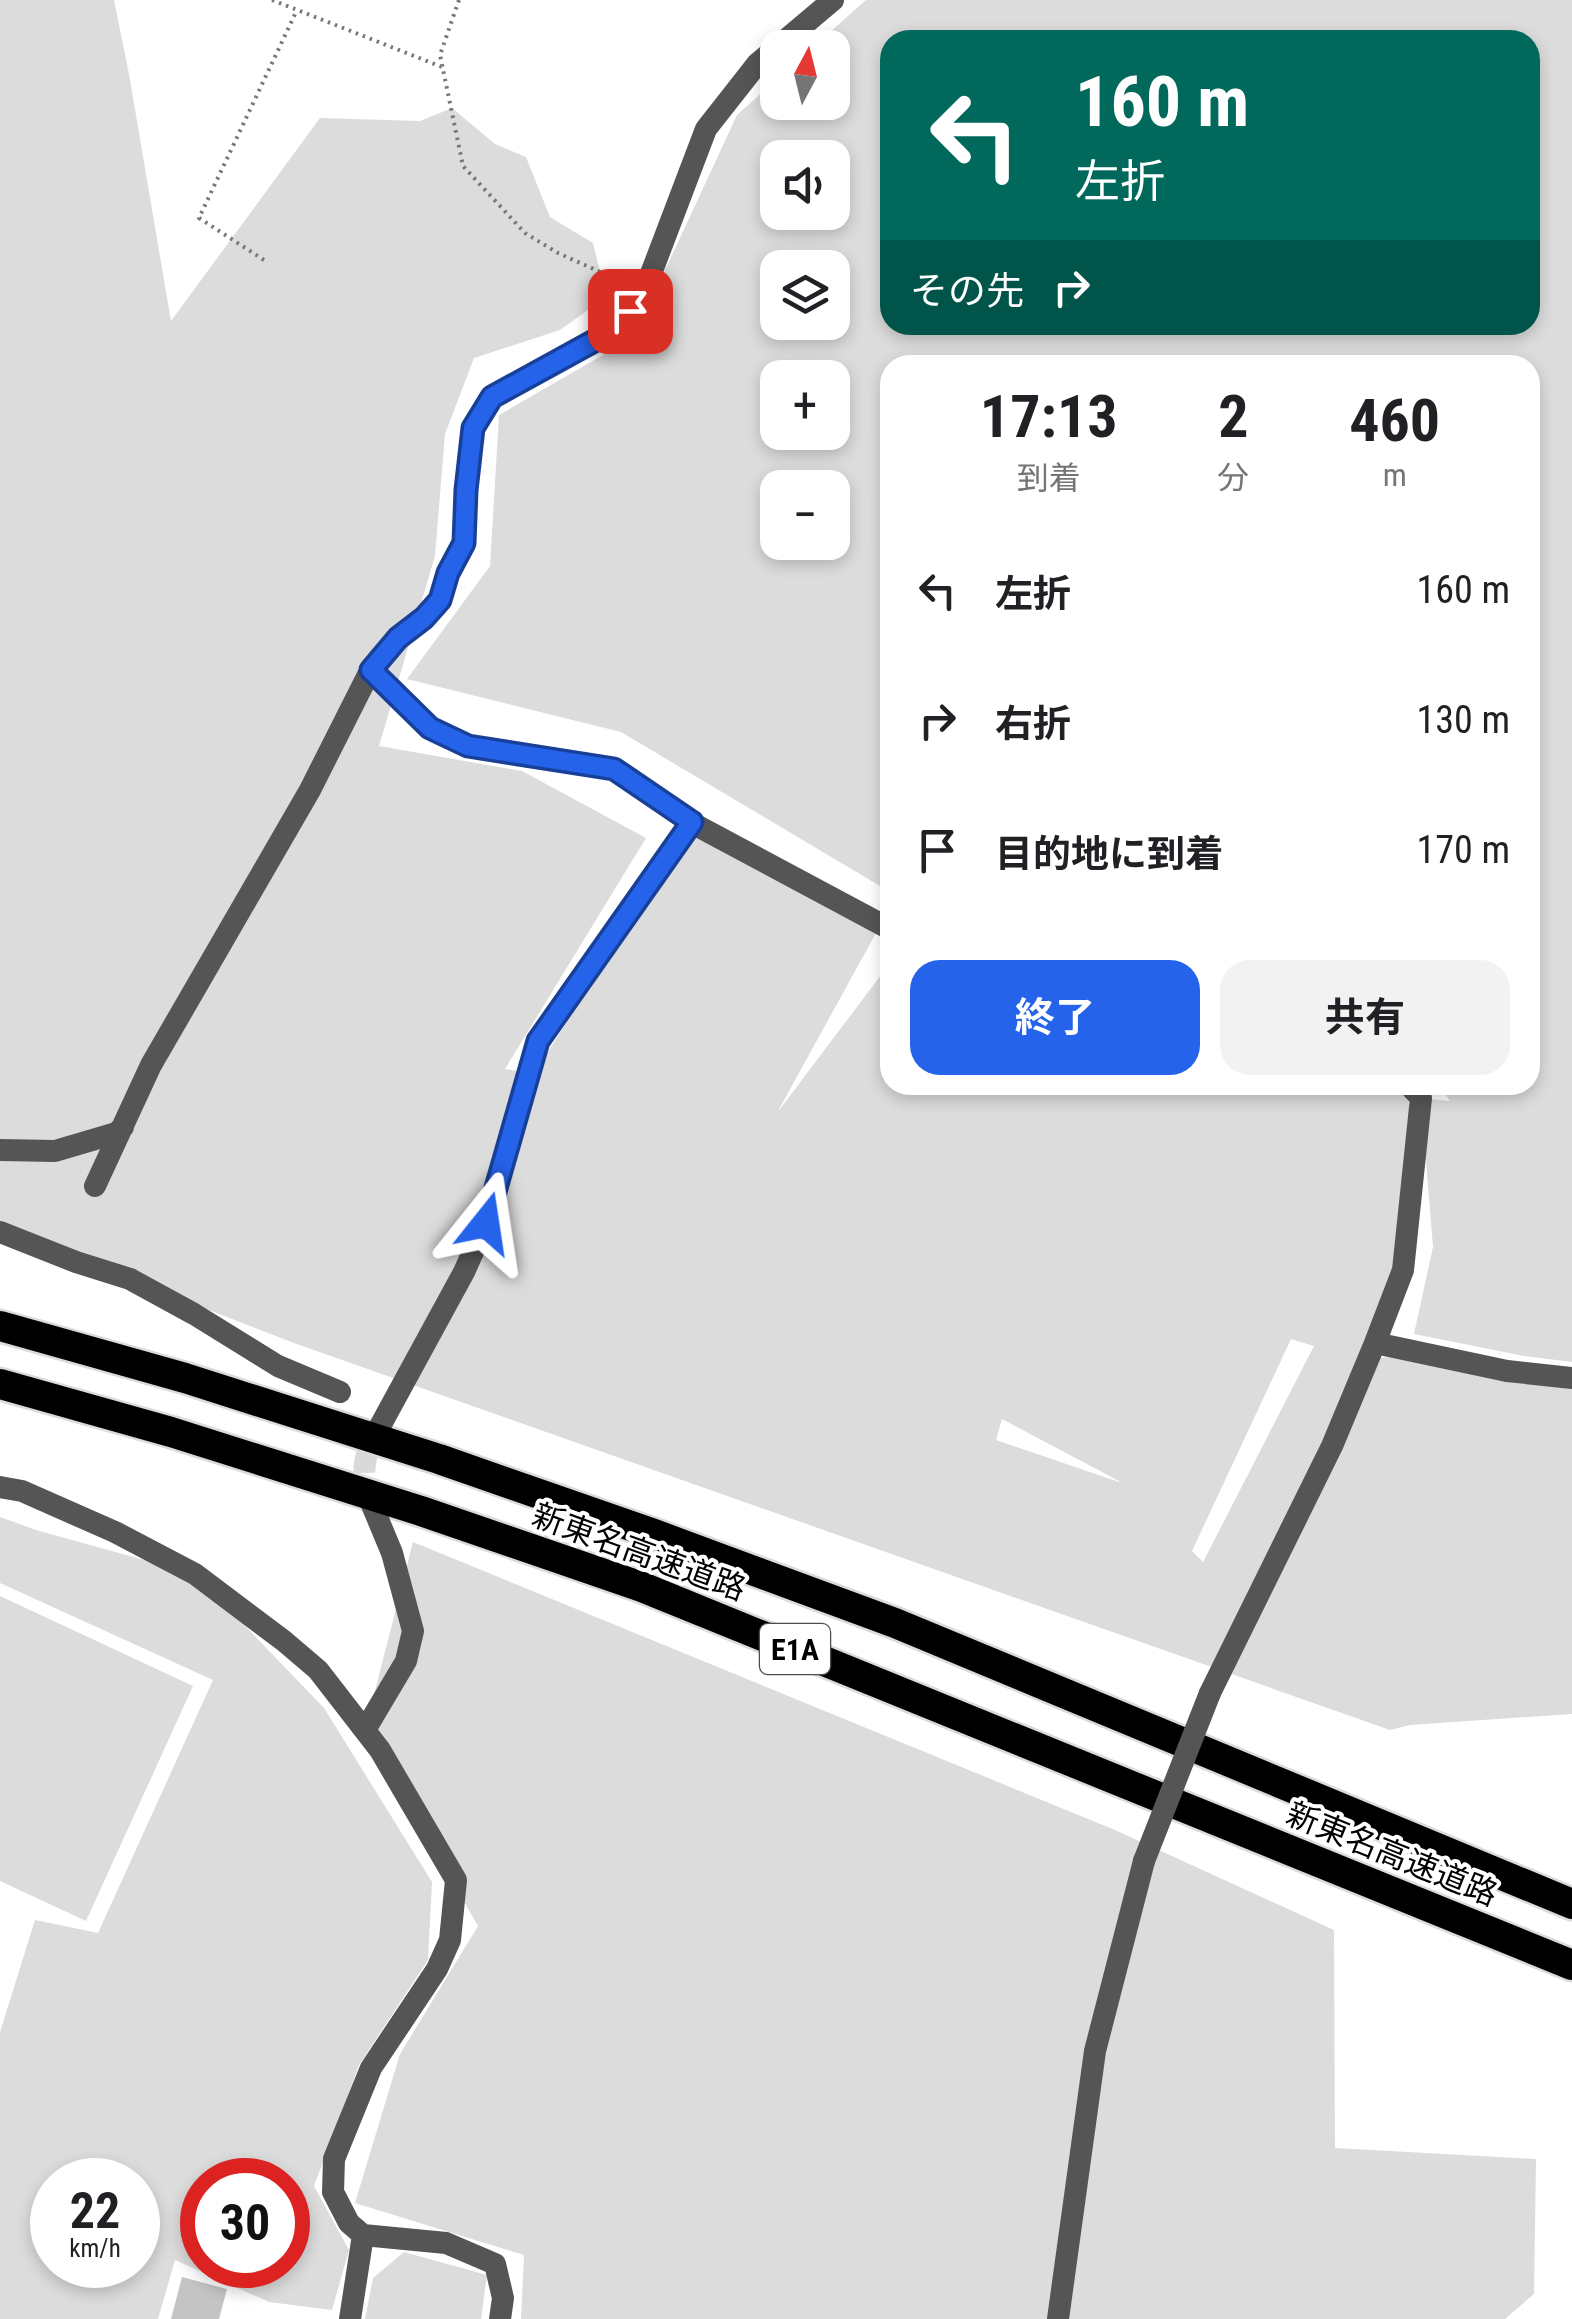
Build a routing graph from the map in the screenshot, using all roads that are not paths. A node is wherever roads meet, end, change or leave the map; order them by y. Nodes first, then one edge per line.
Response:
1 (833, 0) edge
2 (371, 670) junction
3 (692, 822) junction
4 (880, 924) edge
5 (1419, 1095) edge
6 (122, 1126) junction
7 (0, 1150) edge
8 (95, 1186) dead end
9 (0, 1232) edge
10 (0, 1326) edge
11 (1376, 1343) junction
12 (1572, 1378) edge
13 (0, 1384) edge
14 (340, 1392) dead end
15 (380, 1428) tunnel mouth
16 (0, 1486) edge
17 (372, 1505) tunnel mouth
18 (365, 1730) junction
19 (1572, 1904) edge
20 (1572, 1966) edge
21 (363, 2235) junction
22 (350, 2319) edge
23 (500, 2319) edge
24 (1058, 2319) edge

1 - 2 street
2 - 3 street
2 - 6 street
3 - 4 street
3 - 15 street
5 - 11 street
6 - 7 street
6 - 8 street
9 - 14 street
10 - 19 highway, 新東名高速道路 / E1A
11 - 12 street
11 - 24 street, bridge
13 - 20 highway, 新東名高速道路 / E1A
16 - 18 street
17 - 18 street
18 - 21 street
21 - 22 street
21 - 23 street

